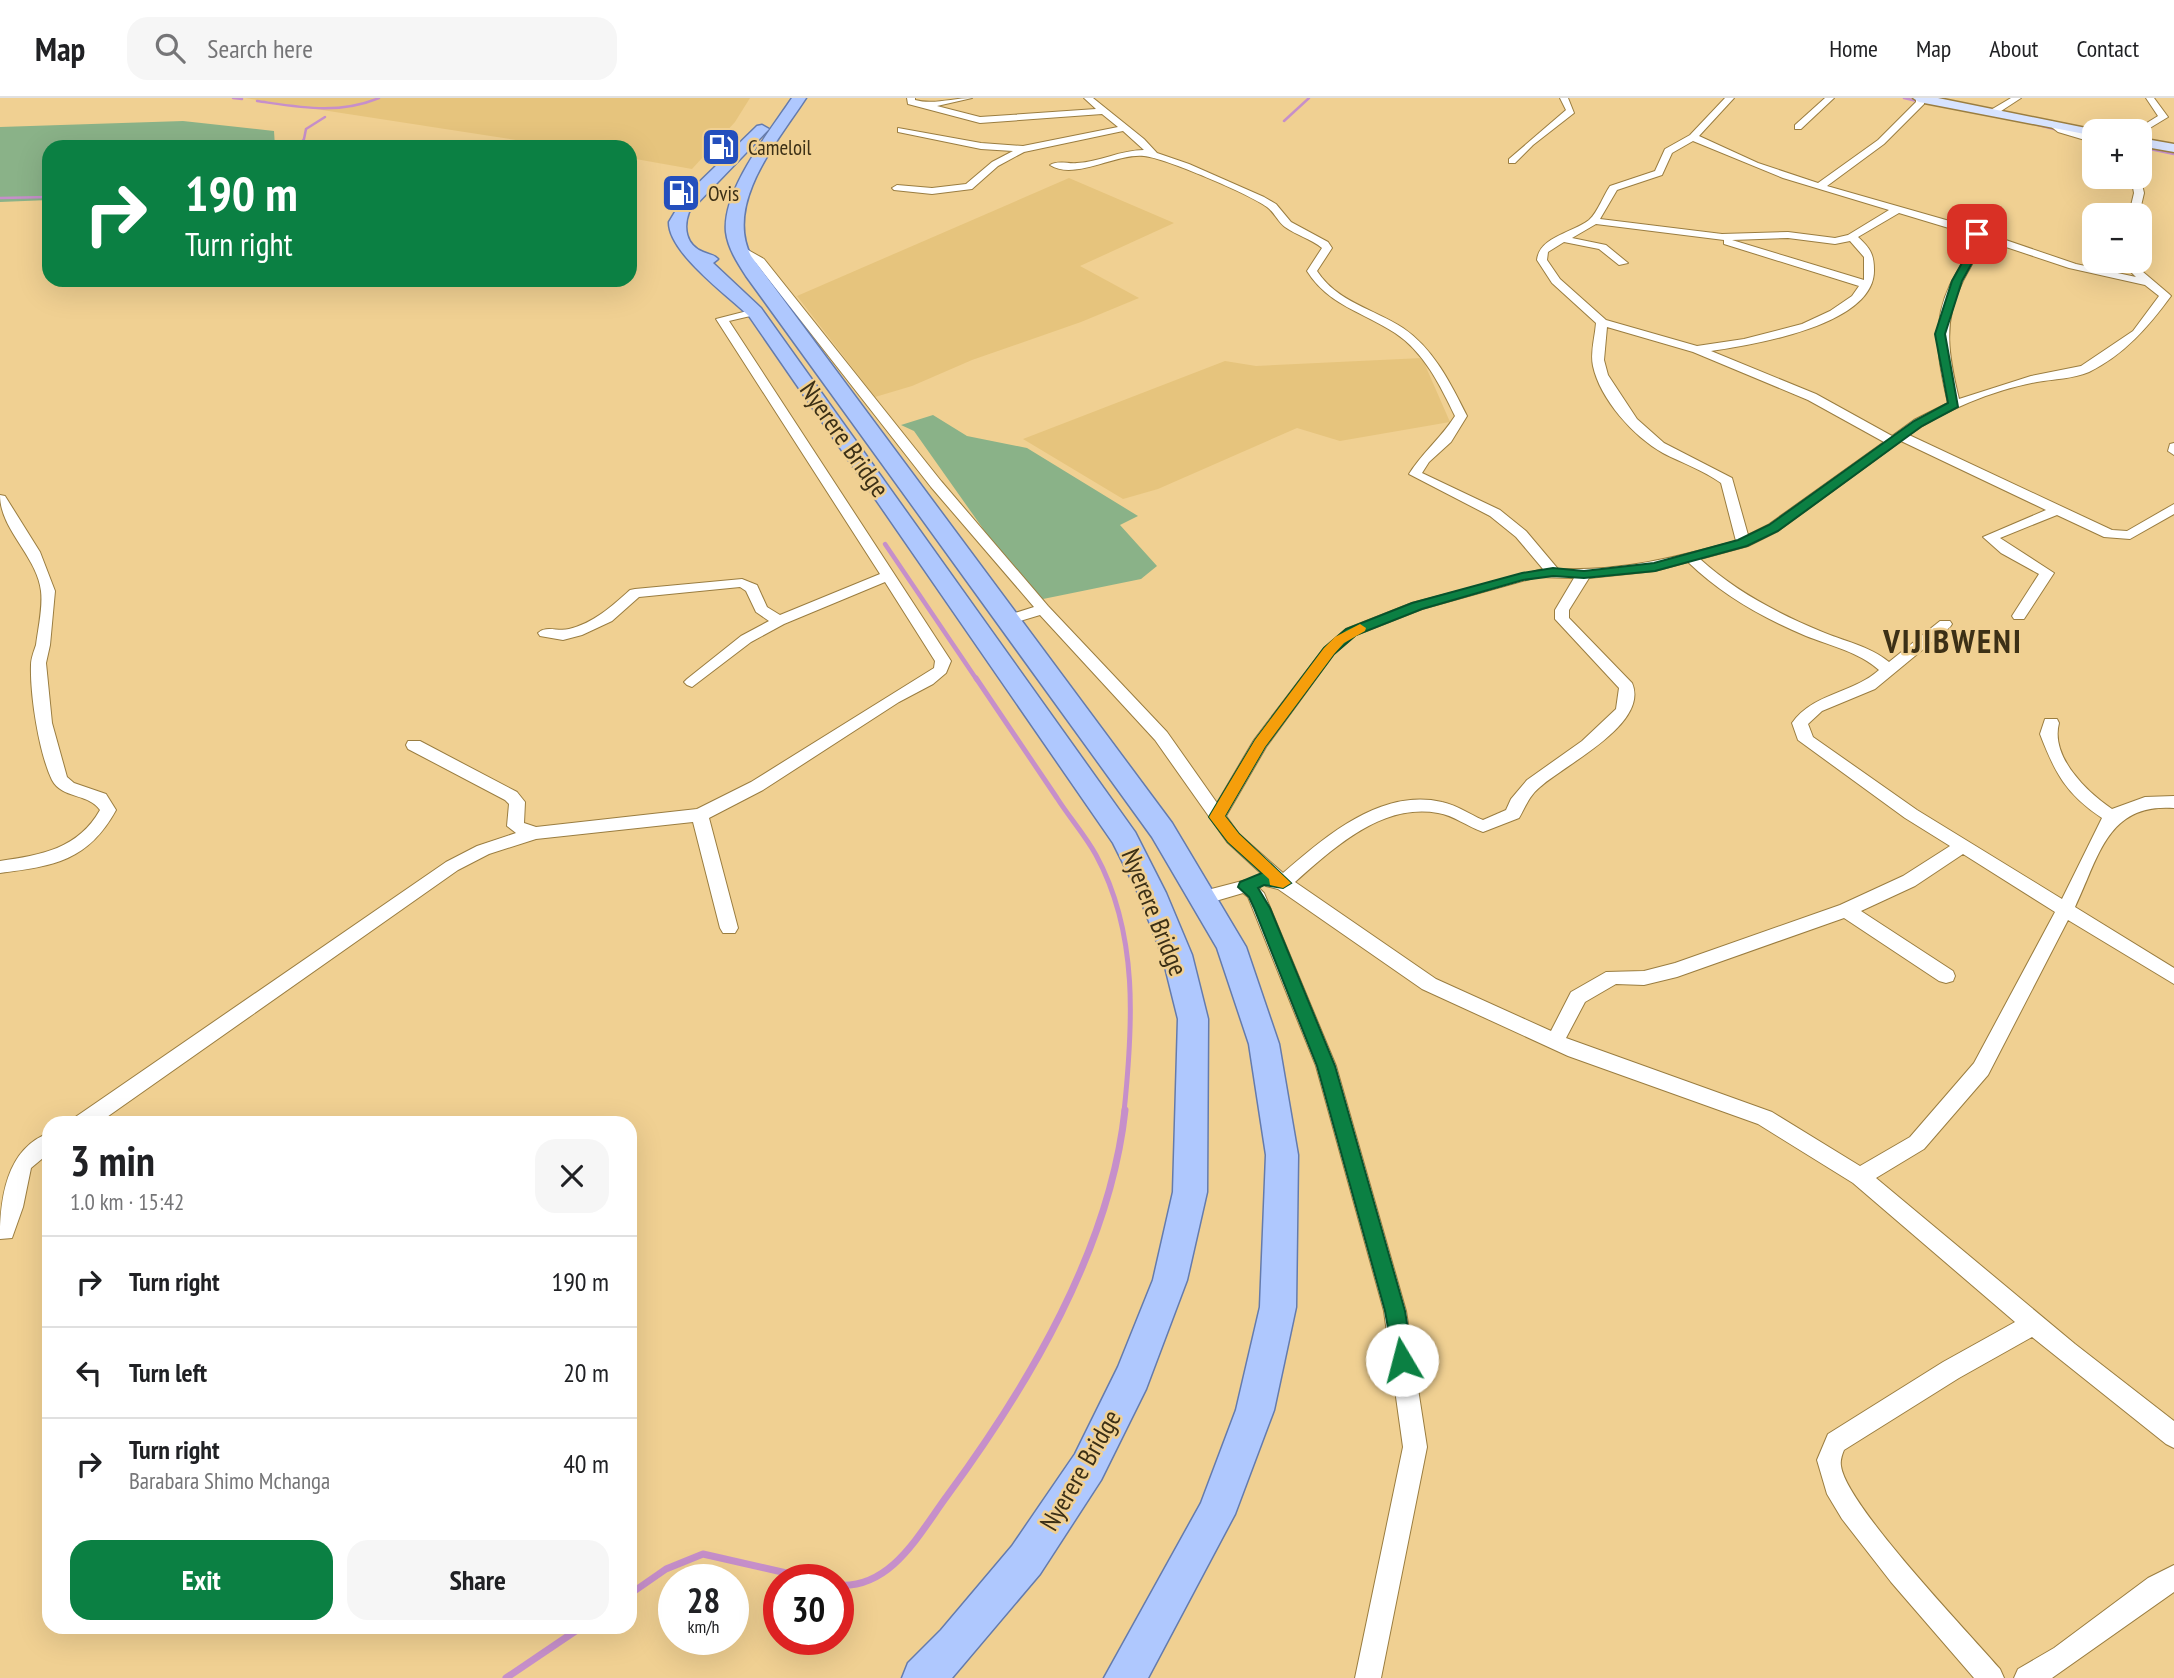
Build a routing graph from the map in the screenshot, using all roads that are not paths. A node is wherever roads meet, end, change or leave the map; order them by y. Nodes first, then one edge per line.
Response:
1 (782, 98) edge
2 (799, 98) edge
3 (911, 98) edge
4 (968, 98) edge
5 (1088, 98) edge
6 (1564, 98) edge
7 (1730, 98) edge
8 (1830, 98) edge
9 (1920, 98) edge
10 (2017, 98) edge
11 (2150, 98) edge
12 (923, 106) junction
13 (1102, 111) junction
14 (1992, 113) junction
15 (2174, 114) edge
16 (2163, 117) junction
17 (2052, 123) junction
18 (2152, 124) edge
19 (1798, 127) dead end
20 (1124, 128) junction
21 (2082, 129) edge
22 (901, 130) dead end
23 (2082, 136) edge
24 (1693, 137) junction
25 (2152, 144) edge
26 (2174, 148) edge
27 (1023, 149) junction
28 (1154, 156) junction
29 (1512, 161) dead end
30 (1055, 165) dead end
31 (1819, 187) junction
32 (897, 188) dead end
33 (700, 191) junction
34 (743, 193) junction
35 (1898, 209) junction
36 (1594, 221) junction
37 (1977, 234) junction
38 (1704, 235) junction
39 (1853, 237) junction
40 (1563, 239) junction
41 (737, 248) junction
42 (693, 254) junction
43 (1623, 263) dead end
44 (2138, 273) edge
45 (2149, 282) junction
46 (1866, 284) junction
47 (755, 312) junction
48 (1602, 322) junction
49 (1697, 351) junction
50 (1954, 404) junction
51 (1897, 439) junction
52 (0, 499) edge
53 (2060, 509) junction
54 (2174, 509) edge
55 (1743, 543) junction
56 (1691, 558) junction
57 (1553, 572) junction
58 (1584, 574) junction
59 (888, 576) junction
60 (1043, 609) junction
61 (2019, 616) dead end
62 (1007, 620) junction
63 (779, 621) junction
64 (1945, 624) dead end
65 (545, 633) dead end
66 (1887, 672) junction
67 (692, 681) dead end
68 (2051, 723) dead end
69 (414, 745) dead end
70 (2174, 802) edge
71 (700, 815) junction
72 (1217, 817) junction
73 (2112, 817) junction
74 (535, 833) junction
75 (1964, 845) junction
76 (0, 867) edge
77 (1283, 883) junction
78 (1246, 887) junction
79 (1202, 898) junction
80 (2066, 908) junction
81 (1846, 910) junction
82 (729, 928) dead end
83 (1946, 976) dead end
84 (2174, 977) edge
85 (1555, 1041) junction
86 (93, 1116) edge
87 (42, 1146) edge
88 (1860, 1177) junction
89 (4, 1231) dead end
90 (2034, 1324) junction
91 (2173, 1434) edge
92 (2174, 1578) edge
93 (923, 1678) edge
94 (1125, 1678) edge
95 (1368, 1678) edge
96 (1991, 1678) edge
97 (2027, 1678) edge

1 - 33 main road
2 - 34 main road
3 - 12 street
4 - 12 street
5 - 13 street
6 - 29 street
7 - 24 street
8 - 19 street
9 - 14 street
9 - 31 street
10 - 14 street
11 - 16 street
12 - 13 street
13 - 20 street
14 - 17 street
15 - 16 street
16 - 18 street
17 - 21 street
17 - 23 street
20 - 27 street
20 - 28 street
22 - 27 street
24 - 31 street
24 - 36 street
25 - 26 street
27 - 32 street
28 - 30 street
28 - 57 street
31 - 35 street
33 - 34 main road
33 - 42 main road, Nyerere Bridge
34 - 41 main road
35 - 37 street
35 - 39 street
36 - 38 street
36 - 40 street
37 - 45 street
37 - 50 street
38 - 39 street
38 - 46 street
39 - 46 street
40 - 43 street
40 - 48 street
41 - 42 main road
41 - 60 street
41 - 62 main road, Nyerere Bridge
42 - 47 main road, Nyerere Bridge
44 - 45 street
45 - 50 street
46 - 49 street
47 - 59 street
47 - 93 main road, Nyerere Bridge
48 - 49 street
48 - 55 street
49 - 51 street
50 - 51 street
51 - 53 street
51 - 55 street
52 - 76 street
53 - 54 street
53 - 61 street
55 - 56 street
56 - 58 street
56 - 66 street
57 - 58 street
57 - 72 street
58 - 77 street
59 - 63 street
59 - 71 street
60 - 62 street
60 - 72 street
62 - 79 main road, Nyerere Bridge
63 - 65 street
63 - 67 street
64 - 66 street
66 - 75 street
68 - 73 street
69 - 74 street
70 - 73 street
71 - 74 street
71 - 82 street
72 - 77 street
73 - 80 street
74 - 86 street
75 - 80 street
75 - 81 street
77 - 78 street
77 - 85 street
78 - 79 street
78 - 95 street
79 - 94 main road, Nyerere Bridge
80 - 84 street
80 - 88 street
81 - 83 street
81 - 85 street
85 - 88 street
87 - 89 street
88 - 90 street
90 - 91 street
90 - 96 street
92 - 97 street

